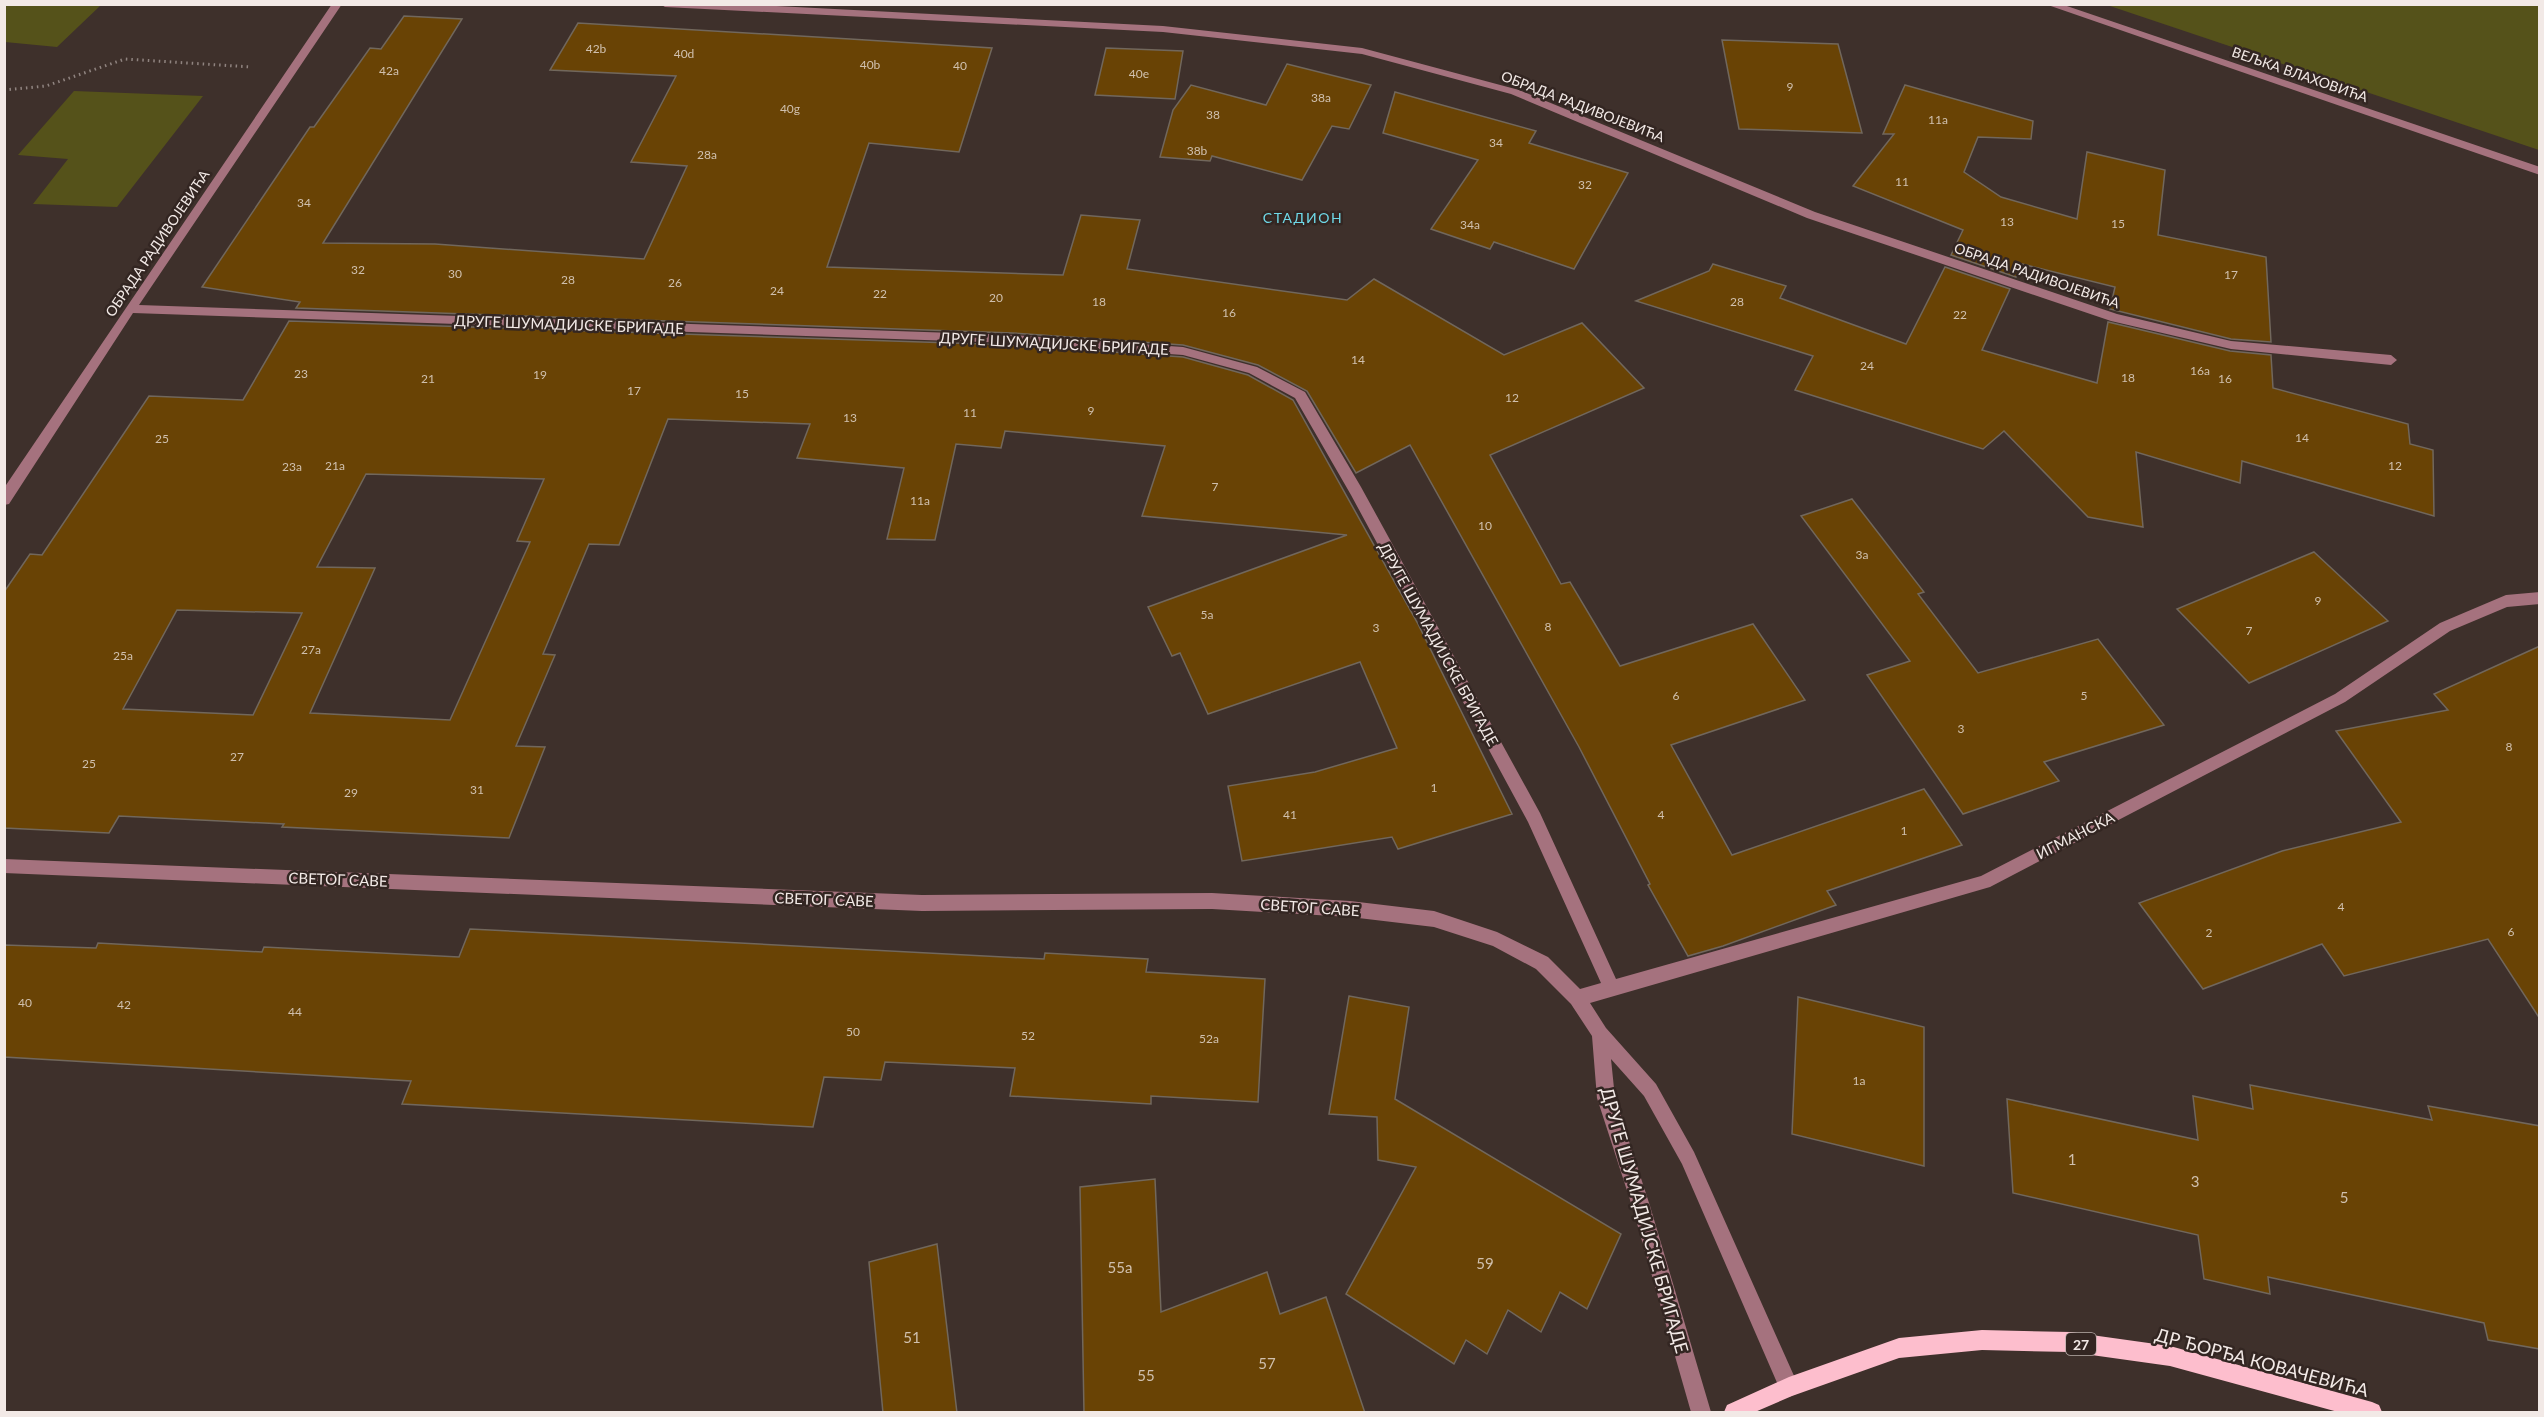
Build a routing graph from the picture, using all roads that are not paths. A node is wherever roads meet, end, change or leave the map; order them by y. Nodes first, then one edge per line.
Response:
1 (337, 4) edge
2 (665, 4) edge
3 (2050, 4) edge
4 (2540, 171) edge
5 (130, 309) junction
6 (2391, 360) dead end
7 (4, 500) edge
8 (2540, 598) edge
9 (4, 866) edge
10 (1612, 988) junction
11 (1577, 998) junction
12 (1600, 1034) junction
13 (1790, 1387) junction
14 (1701, 1413) edge
15 (1734, 1413) edge
16 (2372, 1413) edge

1 - 5 street, ОБРАДА РАДИВОЈЕВИЋА
2 - 6 street, ОБРАДА РАДИВОЈЕВИЋА
3 - 4 street, ВЕЉКА ВЛАХОВИЋА
5 - 7 street, ОБРАДА РАДИВОЈЕВИЋА
5 - 10 street, ДРУГЕ ШУМАДИЈСКЕ БРИГАДЕ
8 - 10 street, ИГМАНСКА
9 - 11 street, СВЕТОГ САВЕ
10 - 11 street, ИГМАНСКА
11 - 12 street, СВЕТОГ САВЕ
12 - 13 street, ДРУГЕ ШУМАДИЈСКЕ БРИГАДЕ
12 - 14 street, ДРУГЕ ШУМАДИЈСКЕ БРИГАДЕ
13 - 15 main road, 27
13 - 16 main road, ДР ЂОРЂА КОВАЧЕВИЋА / 27

